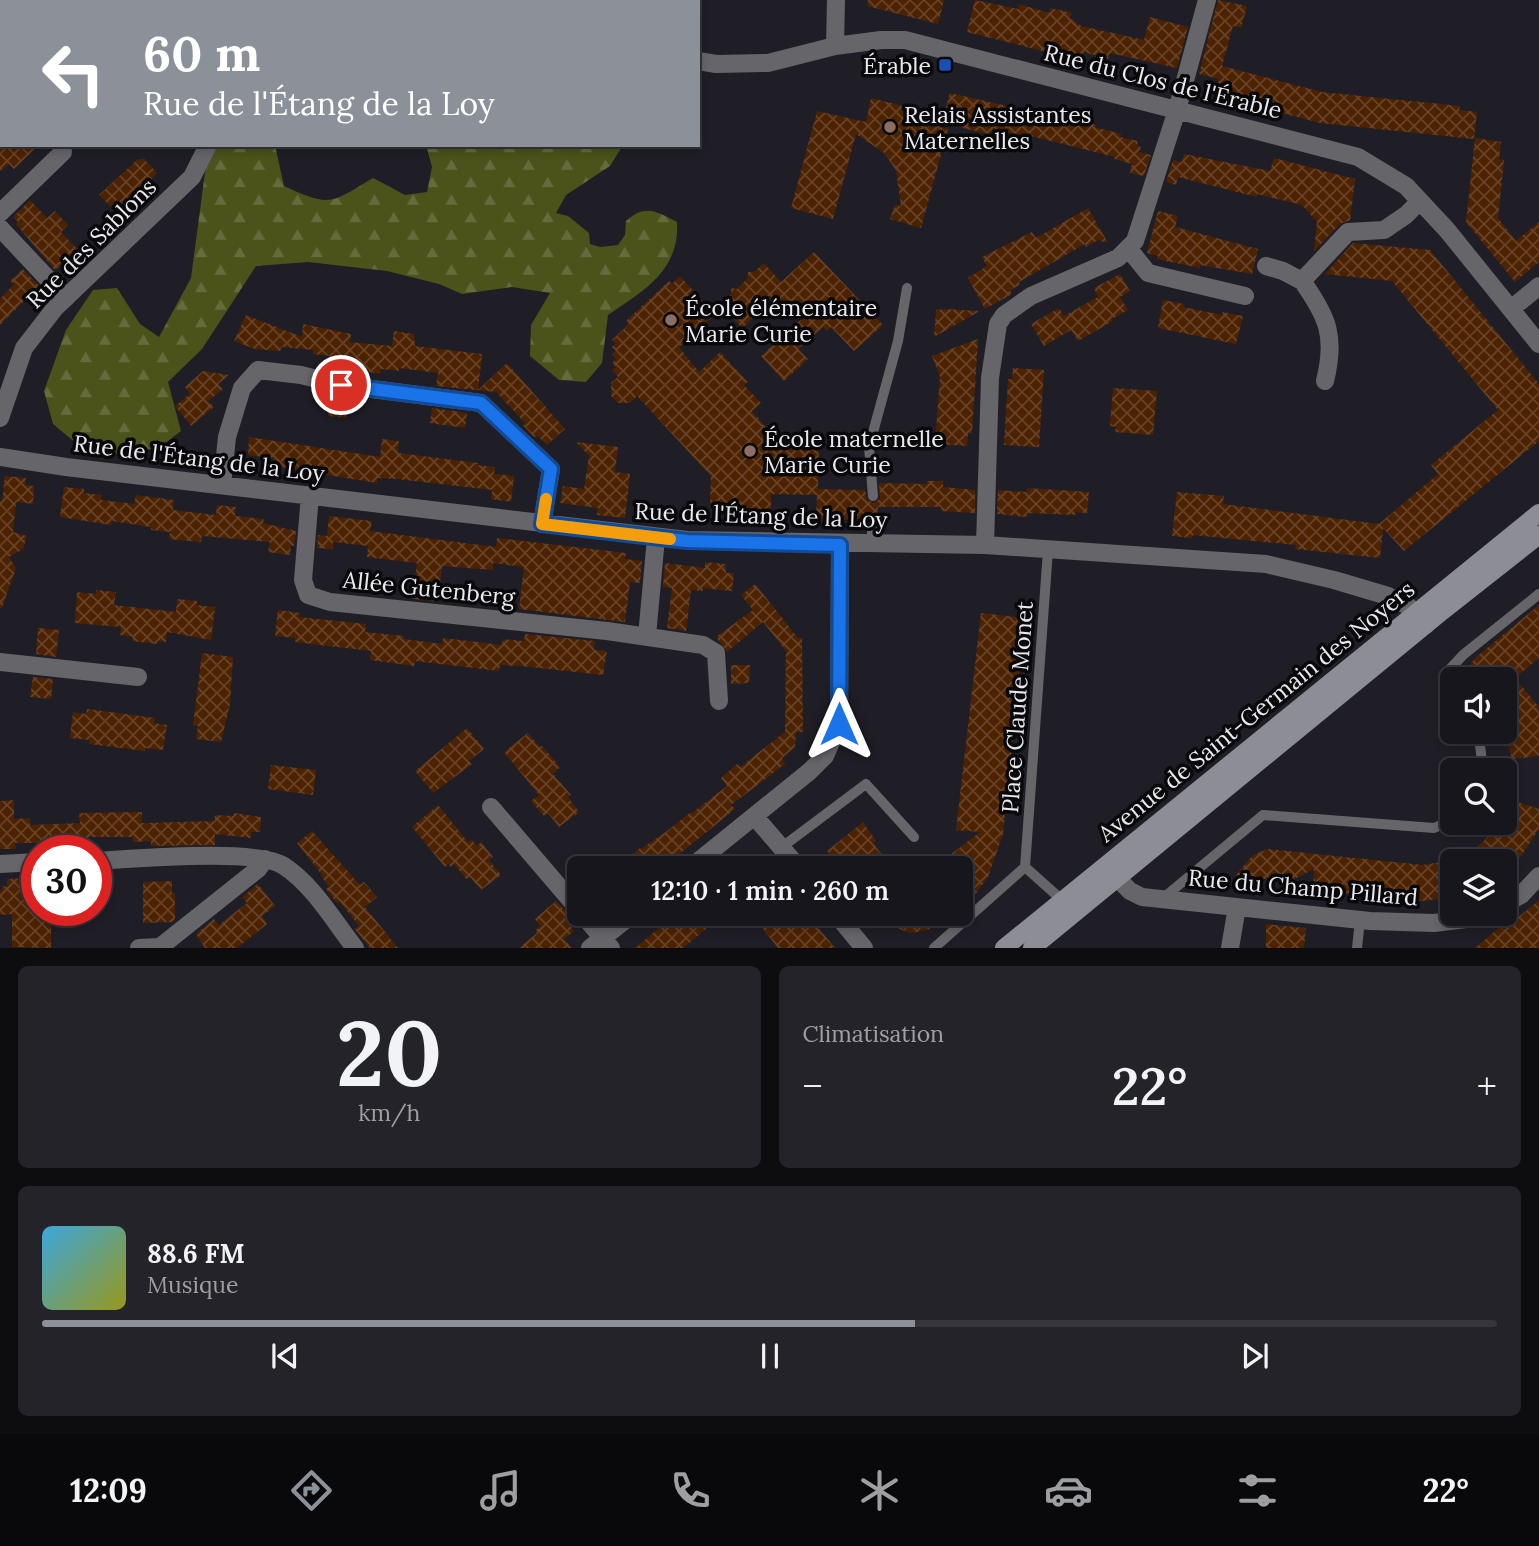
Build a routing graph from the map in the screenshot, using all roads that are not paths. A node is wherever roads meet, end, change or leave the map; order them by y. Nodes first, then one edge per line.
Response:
1 (836, 0) edge
2 (1207, 0) edge
3 (835, 46) junction
4 (700, 61) edge
5 (1177, 110) junction
6 (207, 147) edge
7 (63, 152) dead end
8 (1420, 201) junction
9 (0, 214) edge
10 (0, 228) edge
11 (1128, 248) junction
12 (1266, 266) dead end
13 (1301, 281) junction
14 (1539, 286) edge
15 (907, 288) dead end
16 (1245, 296) dead end
17 (66, 298) junction
18 (1511, 309) junction
19 (1539, 344) edge
20 (1325, 381) dead end
21 (0, 418) edge
22 (0, 457) edge
23 (222, 485) junction
24 (310, 495) junction
25 (873, 495) dead end
26 (1539, 513) edge
27 (872, 520) dead end
28 (542, 524) junction
29 (1539, 535) edge
30 (656, 538) junction
31 (840, 545) junction
32 (872, 545) junction
33 (985, 545) junction
34 (1048, 550) junction
35 (1539, 594) edge
36 (1421, 620) junction
37 (647, 636) junction
38 (0, 662) edge
39 (1452, 667) edge
40 (138, 677) dead end
41 (719, 701) dead end
42 (491, 807) dead end
43 (755, 817) junction
44 (1440, 825) edge
45 (914, 836) dead end
46 (782, 847) junction
47 (705, 856) edge
48 (789, 856) edge
49 (265, 859) junction
50 (112, 860) edge
51 (21, 863) edge
52 (0, 864) edge
53 (1025, 867) junction
54 (1539, 876) edge
55 (1118, 879) junction
56 (567, 896) edge
57 (1517, 897) edge
58 (1062, 900) junction
59 (1162, 900) junction
60 (1237, 907) junction
61 (1360, 920) junction
62 (1440, 922) edge
63 (590, 926) edge
64 (620, 926) edge
65 (846, 926) edge
66 (601, 944) edge
67 (139, 947) edge
68 (355, 947) edge
69 (864, 947) edge
70 (934, 947) edge
71 (1004, 947) edge
72 (1032, 947) edge
73 (1230, 947) edge
74 (1357, 947) edge

1 - 3 street
2 - 5 street
3 - 4 street, Rue du Clos de l'Érable
3 - 5 street, Rue du Clos de l'Érable
5 - 8 street, Rue du Clos de l'Érable
5 - 11 street
6 - 17 street, Rue des Sablons
7 - 9 street
8 - 13 street
8 - 18 street, Rue du Clos de l'Érable
10 - 17 street
11 - 16 street
11 - 33 street
12 - 13 street
13 - 20 street
14 - 18 street
15 - 25 lane
17 - 21 street, Rue des Sablons
18 - 19 street, Rue du Clos de l'Érable
22 - 23 street, Rue de l'Étang de la Loy
23 - 24 street, Rue de l'Étang de la Loy
23 - 28 street
24 - 28 street, Rue de l'Étang de la Loy
24 - 37 street, Allée Gutenberg
26 - 36 main road, Avenue de Saint-Germain des Noyers
27 - 32 lane
28 - 30 street, Rue de l'Étang de la Loy
29 - 36 main road, Avenue de Saint-Germain des Noyers
30 - 31 street, Rue de l'Étang de la Loy
30 - 37 street
31 - 32 street, Rue de l'Étang de la Loy
31 - 43 street
32 - 33 street, Rue de l'Étang de la Loy
33 - 34 street, Rue de l'Étang de la Loy
34 - 36 street, Rue de l'Étang de la Loy
34 - 53 lane, Place Claude Monet
35 - 39 lane
36 - 55 main road, Avenue de Saint-Germain des Noyers
36 - 58 main road, Avenue de Saint-Germain des Noyers
37 - 41 street, Allée Gutenberg
38 - 40 street
42 - 56 street
43 - 46 street
43 - 47 street
44 - 59 lane
45 - 46 lane
46 - 48 street
49 - 50 street
49 - 67 street
49 - 68 street
51 - 52 street
53 - 58 lane
53 - 70 lane
54 - 57 street
55 - 59 street, Rue du Champ Pillard
55 - 72 main road, Avenue de Saint-Germain des Noyers
58 - 71 main road, Avenue de Saint-Germain des Noyers
59 - 60 street, Rue du Champ Pillard
60 - 61 street, Rue du Champ Pillard
60 - 73 street
61 - 62 street, Rue du Champ Pillard
61 - 74 lane
63 - 66 street
64 - 66 street
65 - 69 street

